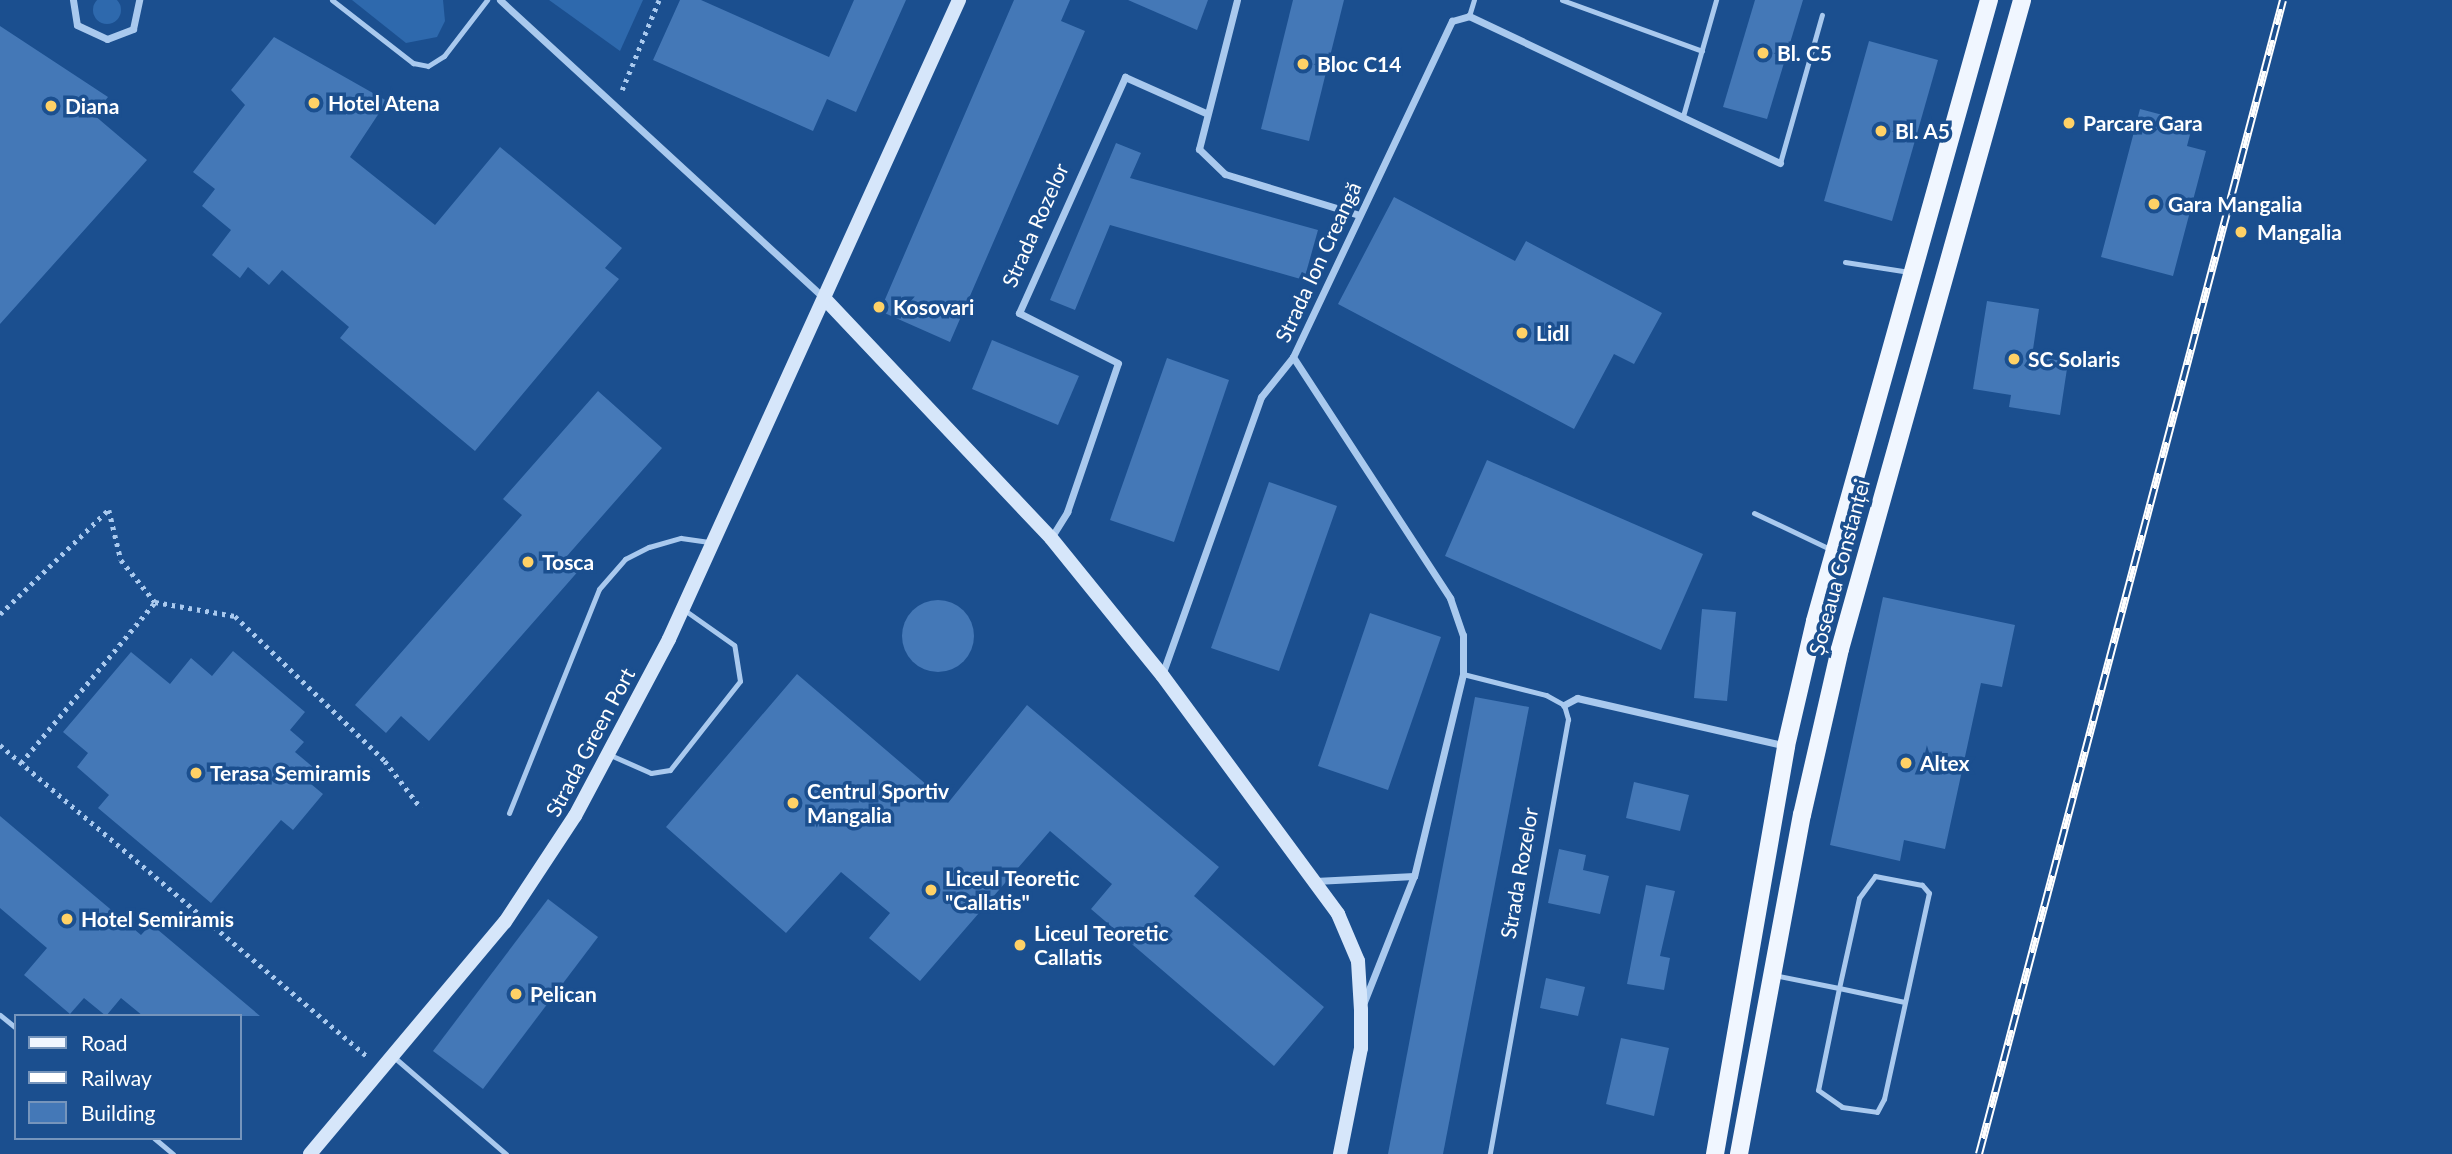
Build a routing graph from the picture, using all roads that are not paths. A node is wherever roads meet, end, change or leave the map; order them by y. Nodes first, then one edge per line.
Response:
1 (73, 0) edge
2 (139, 0) edge
3 (332, 0) edge
4 (487, 0) edge
5 (500, 0) edge
6 (959, 0) edge
7 (1237, 0) edge
8 (1474, 0) edge
9 (1562, 0) edge
10 (1716, 0) edge
11 (1989, 0) edge
12 (2022, 0) edge
13 (1822, 15) dead end
14 (1469, 16) junction
15 (1702, 51) junction
16 (1206, 113) junction
17 (1683, 116) junction
18 (1780, 163) joint
19 (1359, 215) junction
20 (1845, 261) dead end
21 (1912, 273) junction
22 (825, 299) junction
23 (1293, 357) junction
24 (1754, 513) dead end
25 (1051, 538) junction
26 (714, 543) junction
27 (1832, 550) junction
28 (683, 609) junction
29 (1463, 674) junction
30 (1162, 675) junction
31 (1564, 705) junction
32 (1787, 746) junction
33 (608, 754) junction
34 (509, 813) dead end
35 (1414, 876) junction
36 (1315, 881) junction
37 (1772, 974) junction
38 (1839, 988) junction
39 (1905, 1002) junction
40 (1361, 1010) junction
41 (0, 1015) edge
42 (14, 1026) edge
43 (396, 1058) junction
44 (156, 1140) edge
45 (173, 1154) edge
46 (310, 1154) edge
47 (506, 1154) edge
48 (1340, 1154) edge
49 (1490, 1154) edge
50 (1715, 1154) edge
51 (1739, 1154) edge

1 - 2 street
3 - 4 lane
5 - 22 street
6 - 22 street
7 - 16 street
8 - 14 lane
9 - 15 lane
10 - 15 lane
11 - 21 main road, Șoseaua Constanței
12 - 37 main road, Șoseaua Constanței
13 - 18 lane
14 - 17 street
14 - 19 street, Strada Ion Creangă
15 - 17 lane
16 - 19 street
16 - 25 street, Strada Rozelor
17 - 18 street
19 - 23 street, Strada Ion Creangă
20 - 21 lane
21 - 27 main road, Șoseaua Constanței
22 - 25 street
22 - 26 street, Strada Green Port
23 - 29 street
23 - 30 street, Strada Ion Creangă
24 - 27 lane
25 - 30 street
26 - 28 street, Strada Green Port
26 - 34 lane
27 - 32 main road, Șoseaua Constanței
28 - 33 street, Strada Green Port
28 - 33 lane
29 - 31 lane
29 - 35 street
30 - 36 street
31 - 32 street
31 - 49 lane, Strada Rozelor
32 - 50 main road, Șoseaua Constanței
33 - 43 street, Strada Green Port
35 - 36 street
35 - 40 street
36 - 40 street
37 - 38 lane
37 - 51 main road, Șoseaua Constanței
38 - 39 lane
38 - 39 lane
38 - 39 lane
40 - 48 street
41 - 42 lane
43 - 46 street, Strada Green Port
43 - 47 lane
44 - 45 lane

